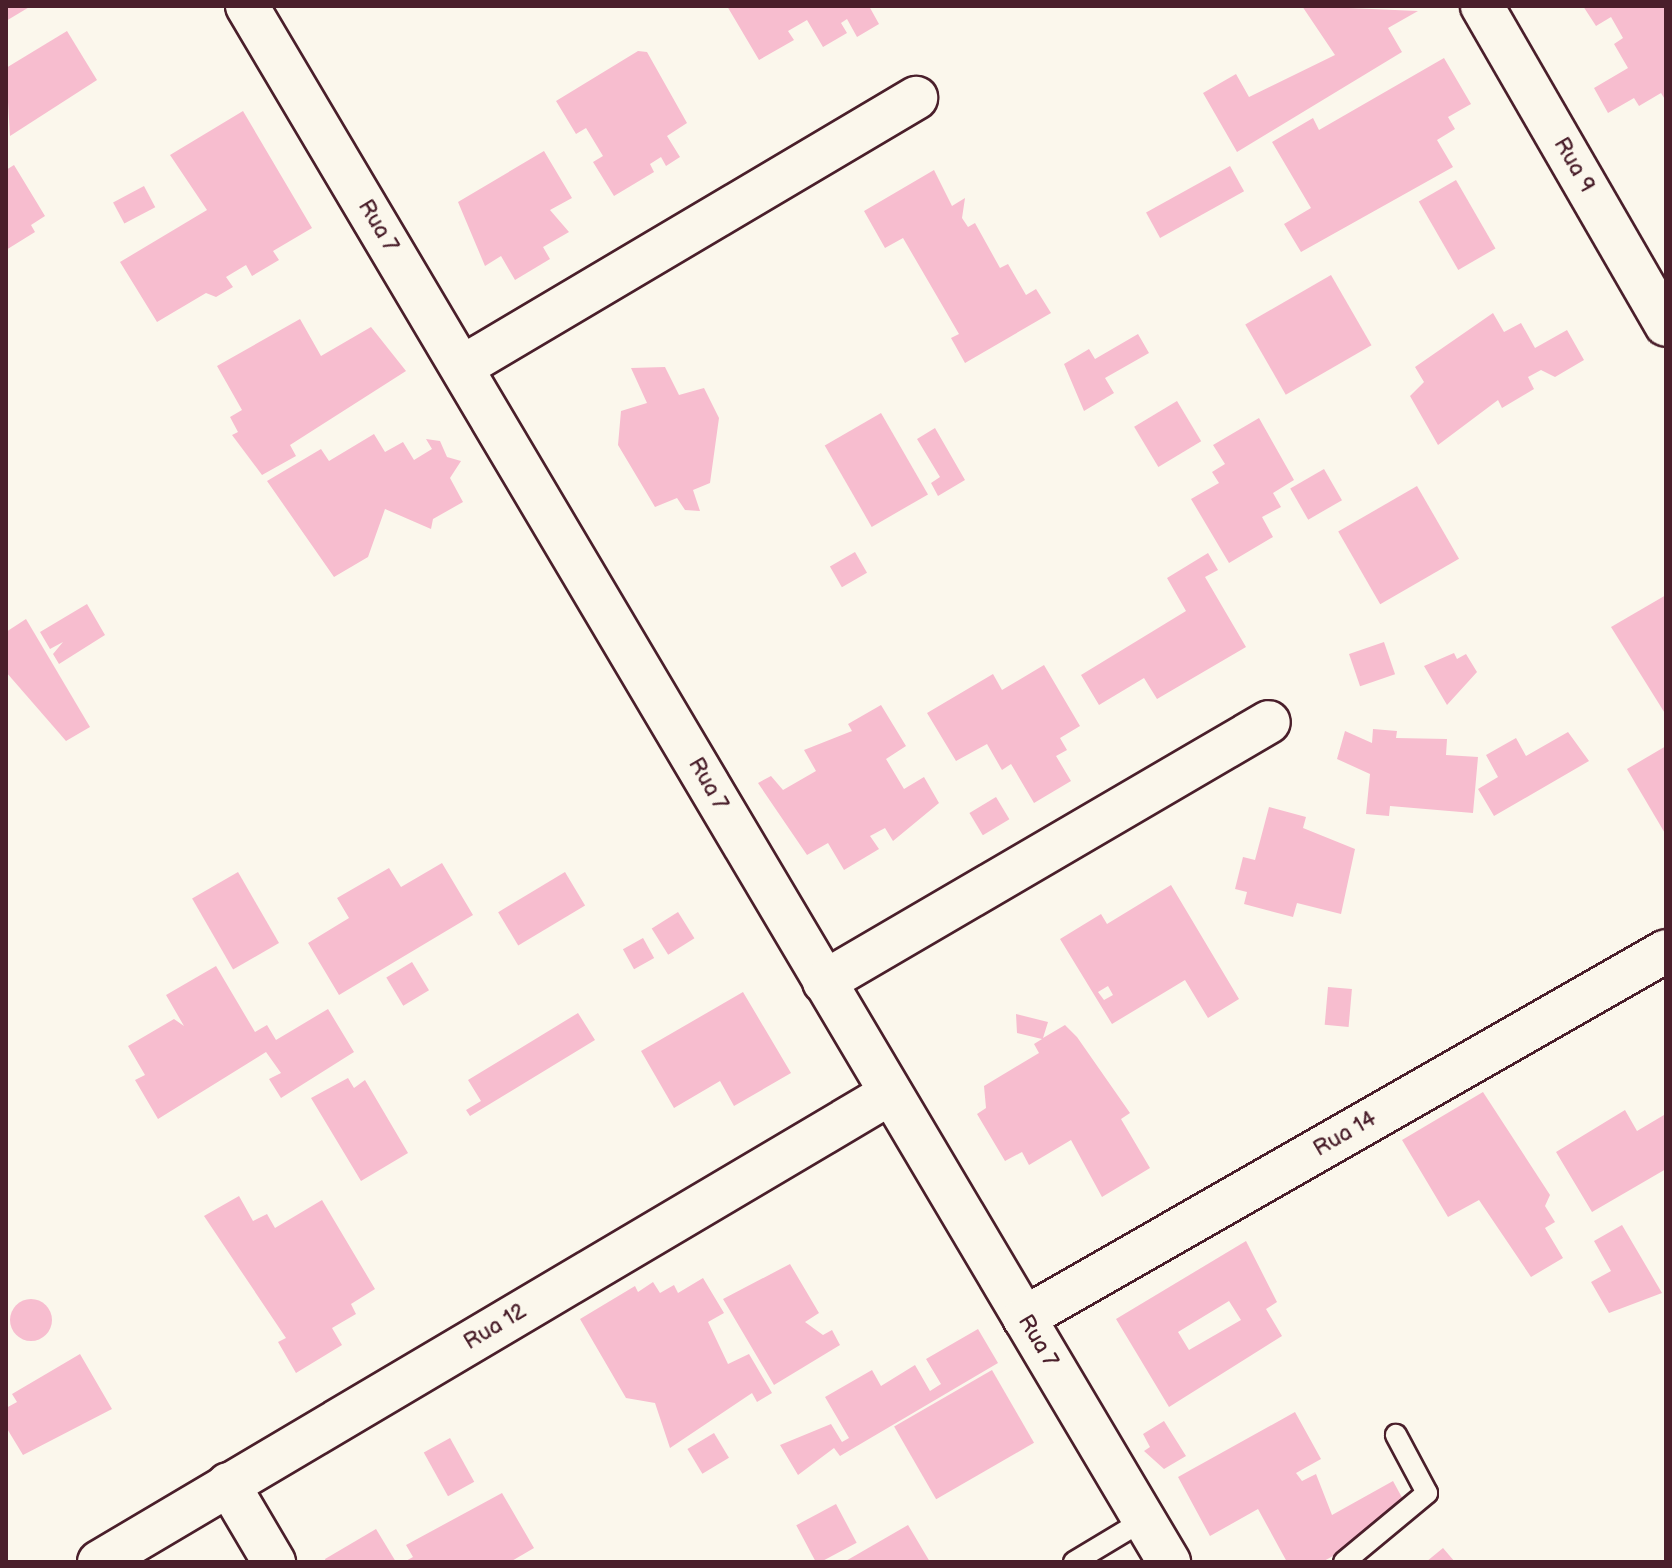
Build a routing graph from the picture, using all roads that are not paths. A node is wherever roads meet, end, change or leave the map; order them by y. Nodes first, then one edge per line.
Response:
1 (247, 6) edge
2 (1482, 6) edge
3 (916, 98) dead end
4 (1666, 325) edge
5 (462, 367) junction
6 (1269, 722) dead end
7 (1666, 951) edge
8 (824, 982) junction
9 (891, 1093) junction
10 (1024, 1318) junction
11 (1396, 1435) dead end
12 (228, 1484) junction
13 (1144, 1520) junction
14 (99, 1562) edge
15 (274, 1562) edge
16 (1074, 1562) edge
17 (1169, 1562) edge
18 (1344, 1562) edge

1 - 5 street, Rua 7
2 - 4 street, Rua 9
3 - 5 street
5 - 8 street, Rua 7
6 - 8 street
7 - 10 street, Rua 14
8 - 9 street, Rua 7
9 - 10 street, Rua 7
9 - 12 street, Rua 12
10 - 13 street, Rua 7
11 - 18 lane
12 - 14 street, Rua 12
12 - 15 street
13 - 16 lane
13 - 17 street, Rua 7

